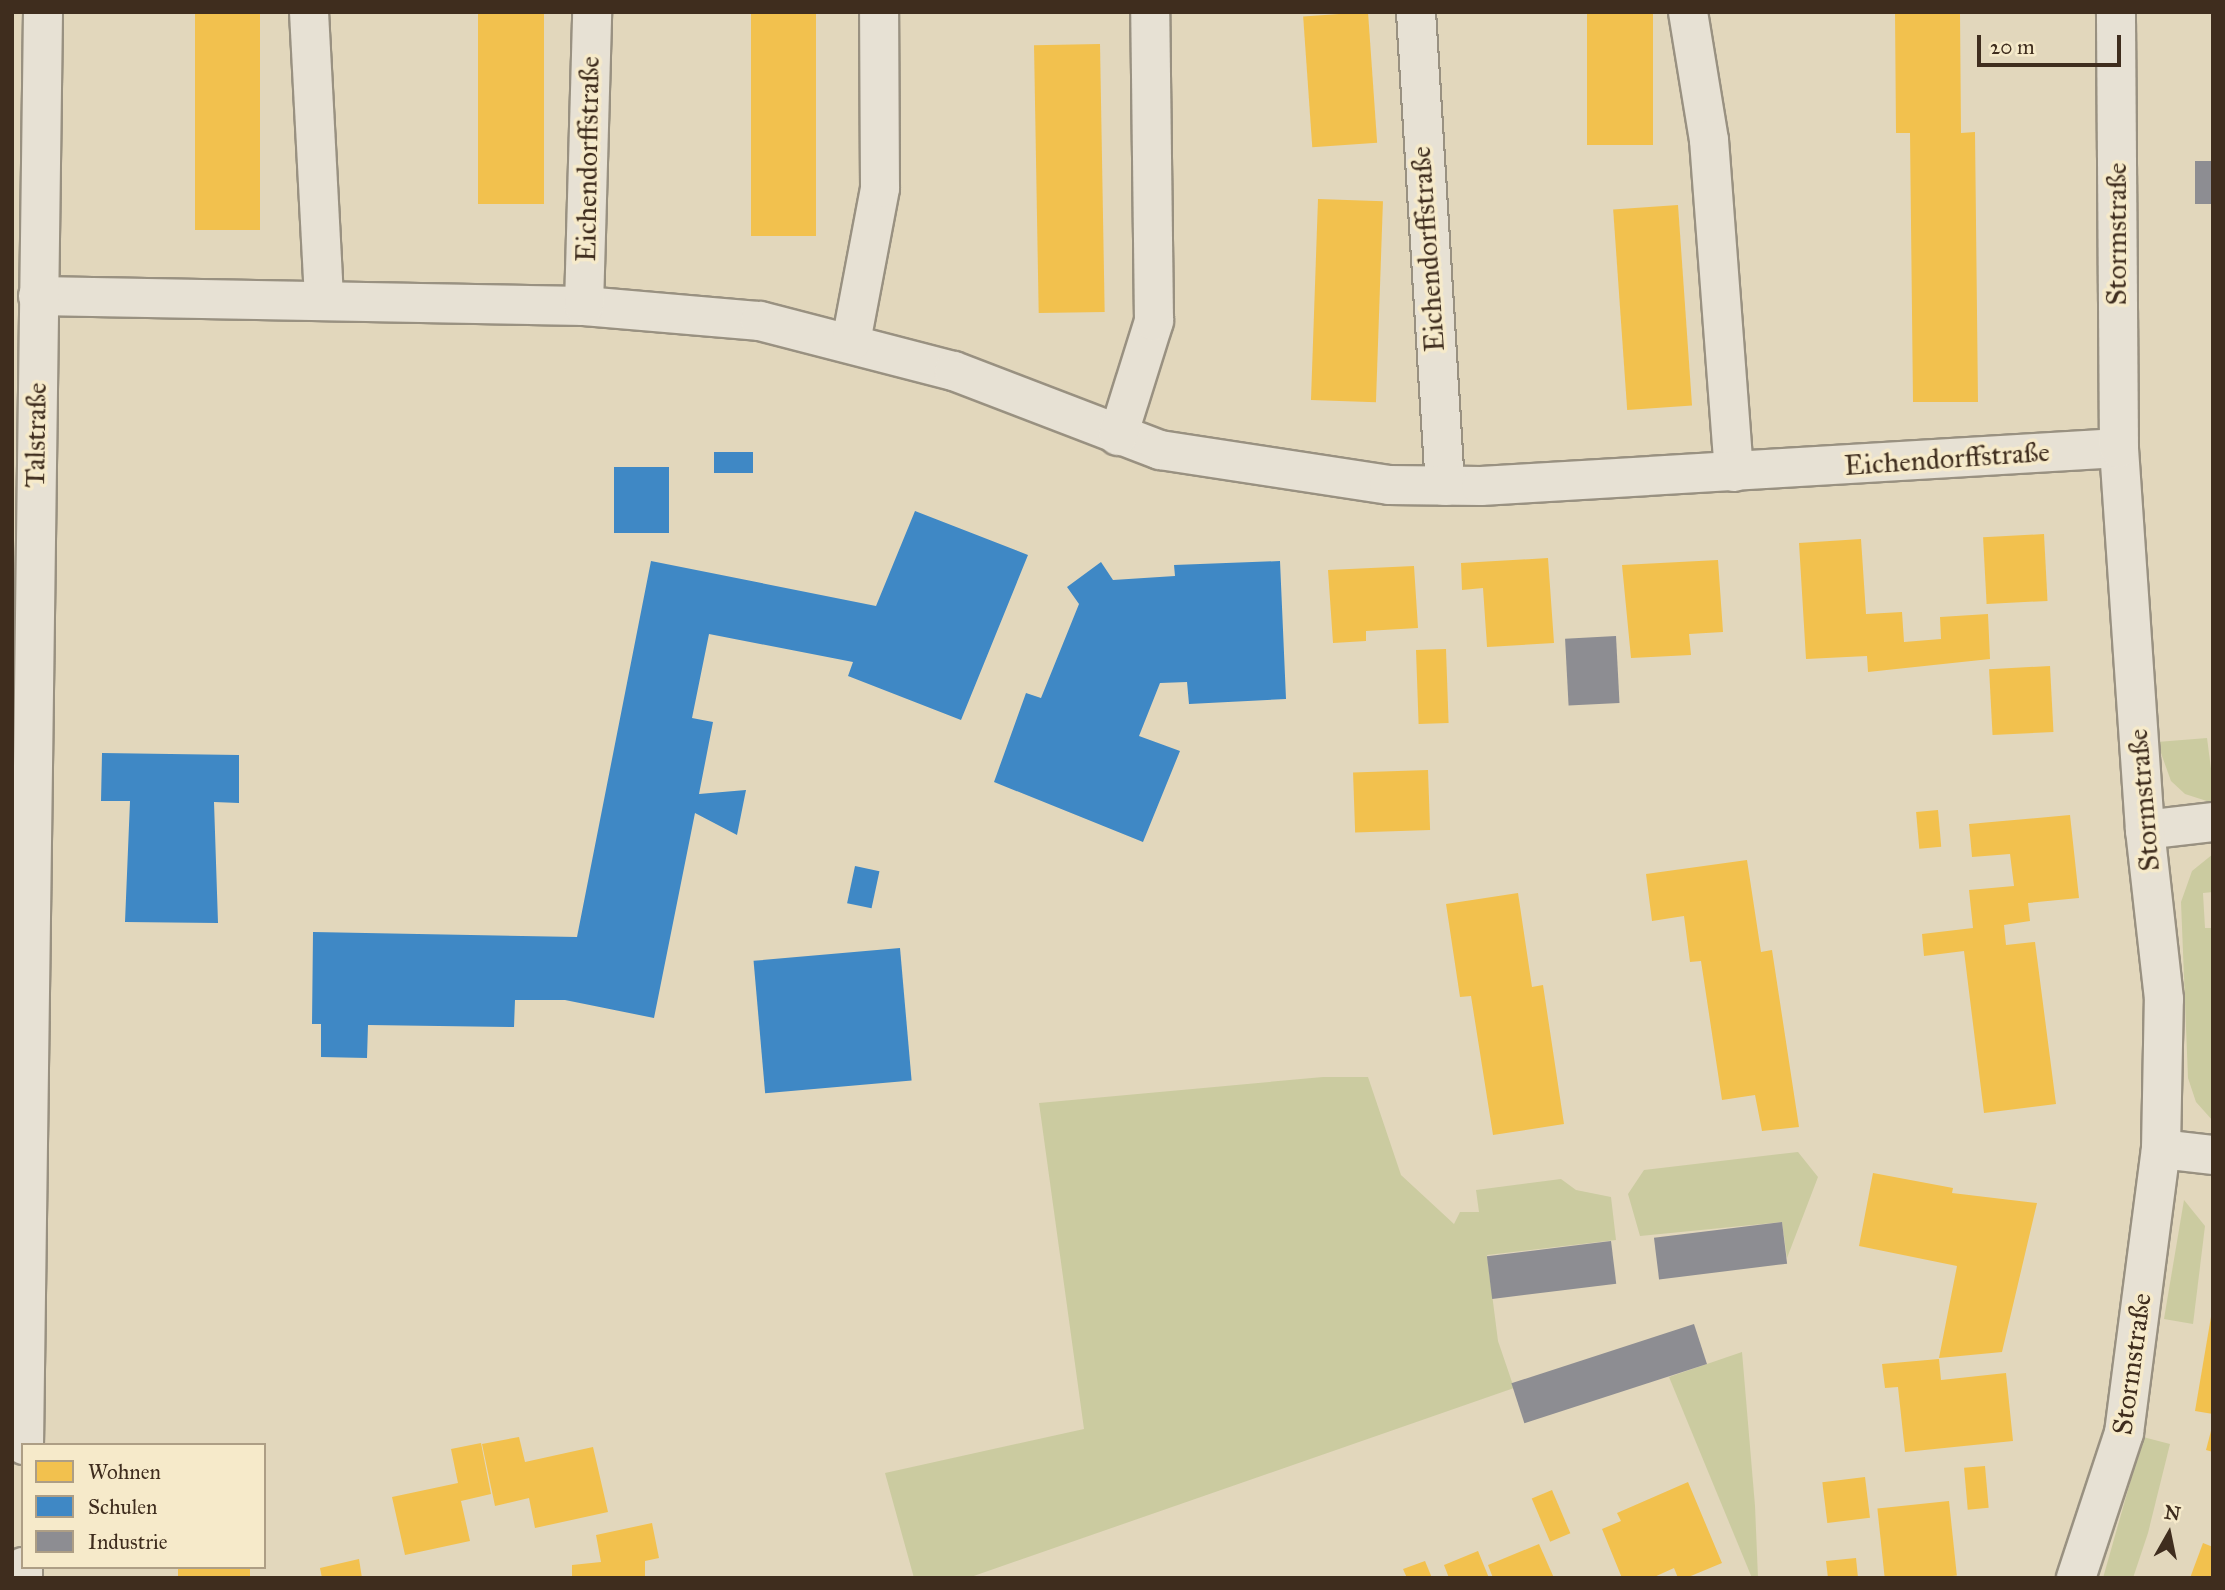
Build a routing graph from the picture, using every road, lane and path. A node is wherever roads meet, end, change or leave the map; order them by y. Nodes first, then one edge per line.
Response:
1 (43, 12) edge
2 (309, 12) edge
3 (592, 12) edge
4 (879, 12) edge
5 (1150, 12) edge
6 (1416, 12) edge
7 (1688, 12) edge
8 (2116, 12) edge
9 (38, 296) junction
10 (324, 300) junction
11 (584, 306) junction
12 (851, 342) junction
13 (1118, 436) junction
14 (2119, 448) junction
15 (1734, 472) junction
16 (1445, 486) junction
17 (2213, 822) edge
18 (2145, 830) junction
19 (20, 970) edge
20 (2161, 1149) junction
21 (2213, 1155) edge
22 (24, 1443) edge
23 (2076, 1578) edge

1 - 9 street, Talstraße
2 - 10 street
3 - 11 street, Eichendorffstraße
4 - 12 street
5 - 13 street
6 - 16 street, Eichendorffstraße
7 - 15 street
8 - 14 street, Stormstraße
9 - 10 street, Eichendorffstraße
9 - 19 street, Talstraße
10 - 11 street, Eichendorffstraße
11 - 12 street, Eichendorffstraße
12 - 13 street, Eichendorffstraße
13 - 16 street, Eichendorffstraße
14 - 15 street, Eichendorffstraße
14 - 18 street, Stormstraße
15 - 16 street, Eichendorffstraße
17 - 18 street
18 - 20 street, Stormstraße
19 - 22 street, Talstraße
20 - 21 street
20 - 23 street, Stormstraße

